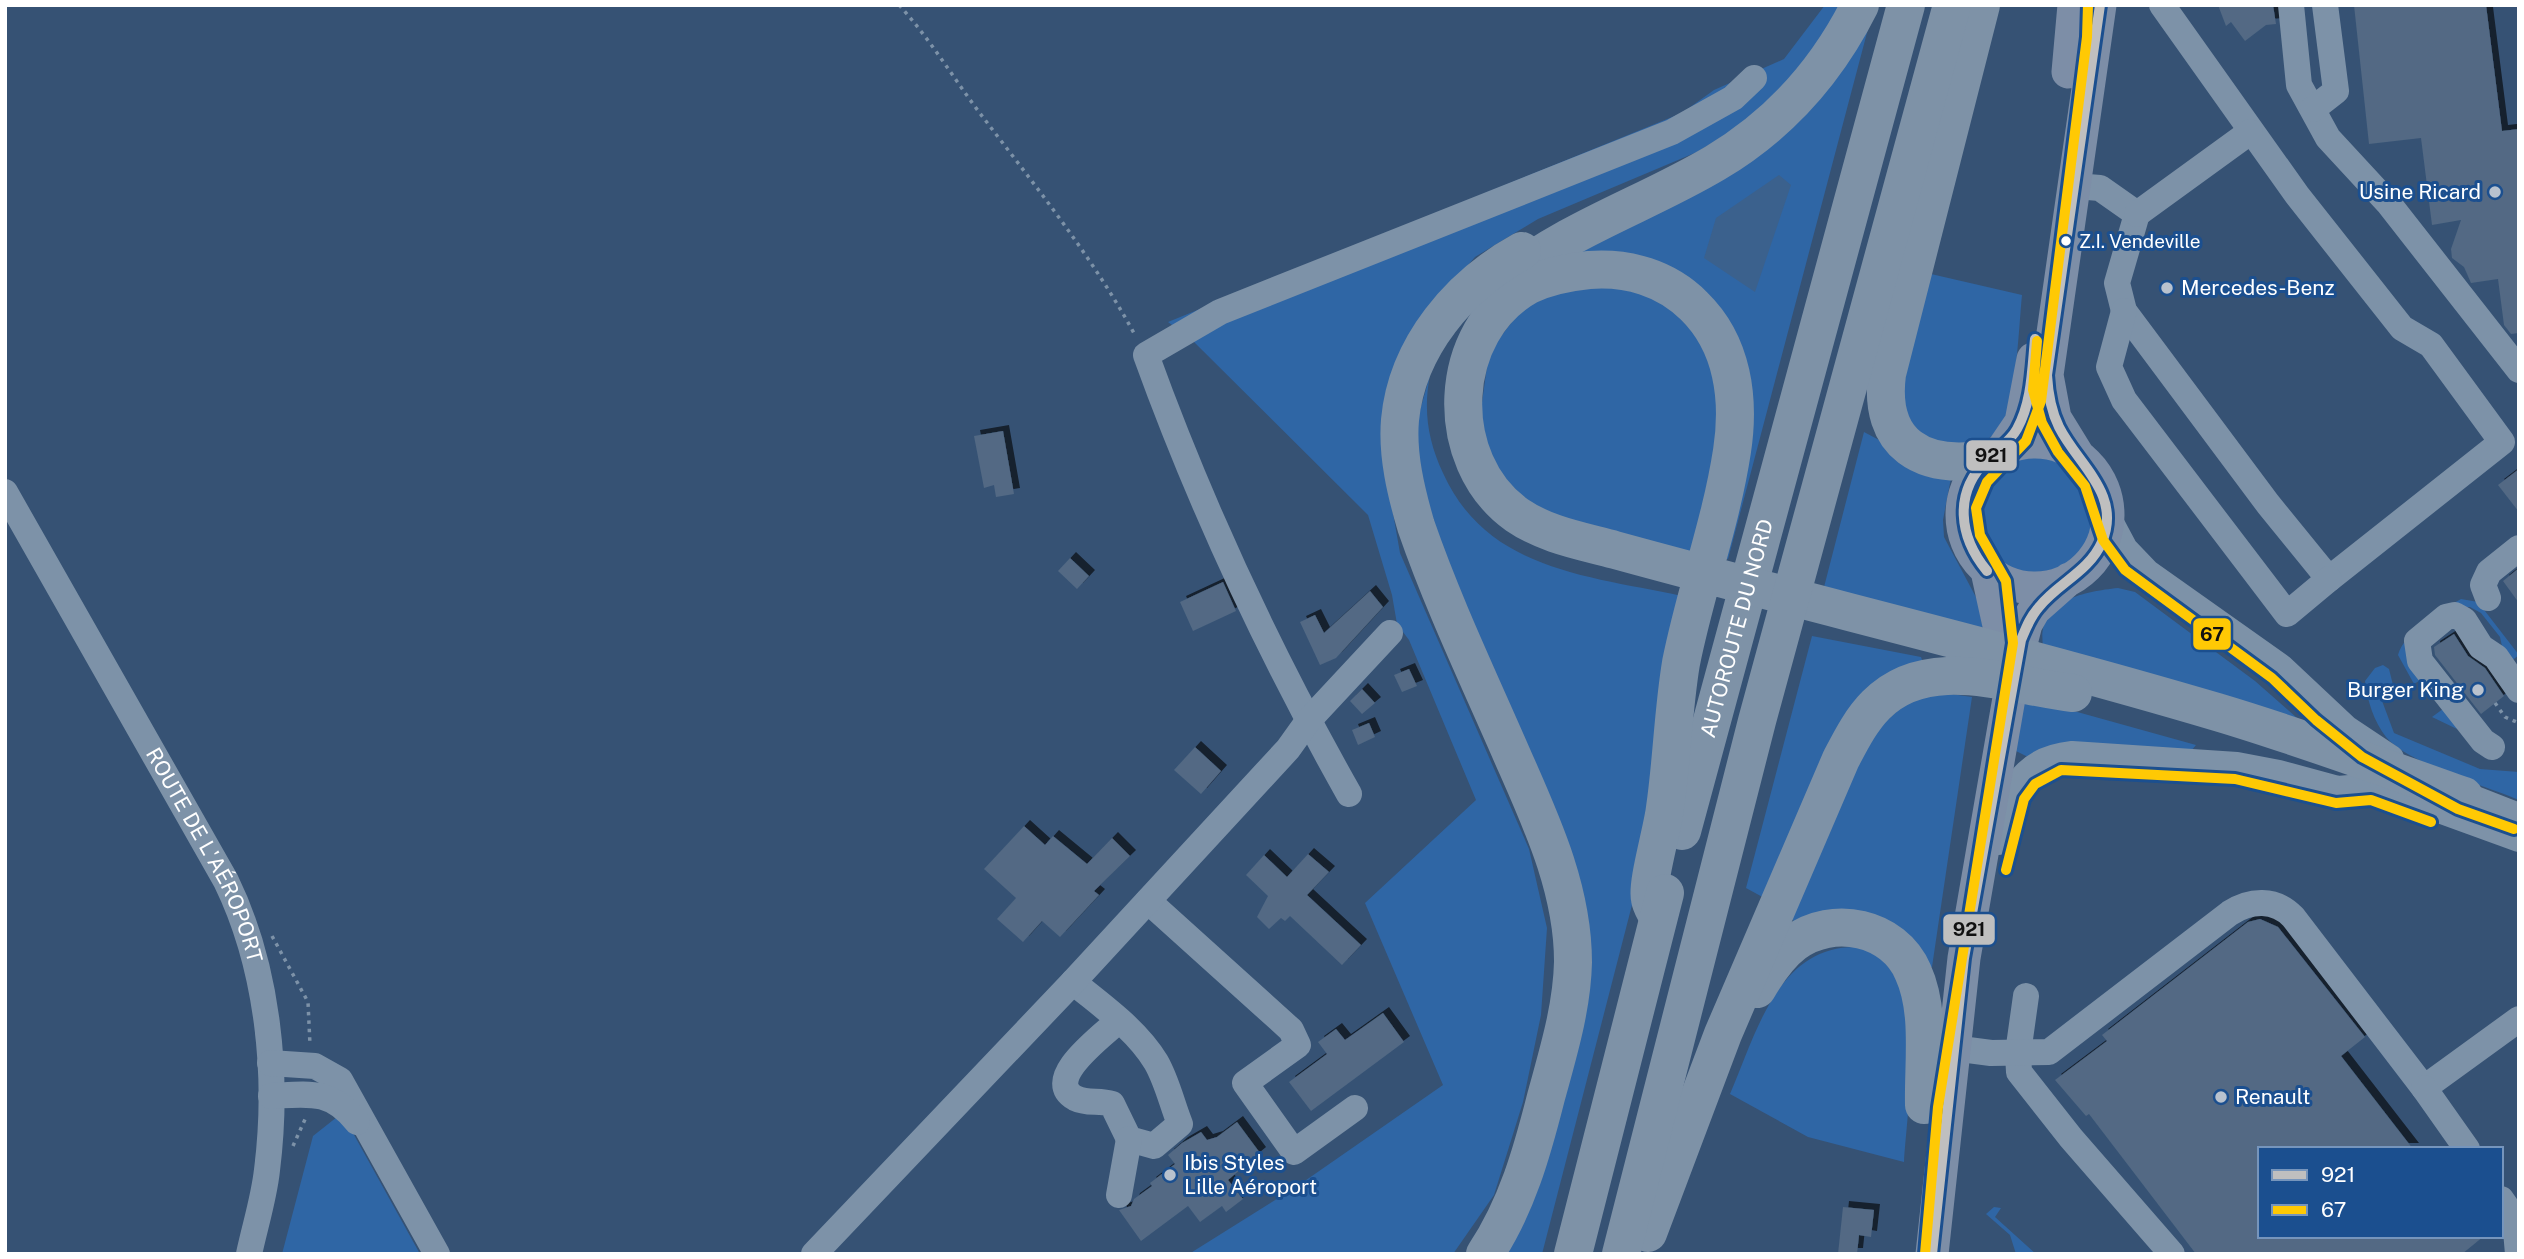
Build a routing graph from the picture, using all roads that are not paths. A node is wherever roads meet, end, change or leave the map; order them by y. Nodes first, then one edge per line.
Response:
1 (1860, 5) edge
2 (1906, 5) edge
3 (1952, 5) edge
4 (1981, 5) edge
5 (2074, 5) edge
6 (2100, 5) edge
7 (2162, 5) edge
8 (2291, 5) edge
9 (2325, 5) edge
10 (1754, 78) dead end
11 (2313, 110) junction
12 (2250, 132) junction
13 (2076, 186) junction
14 (1615, 213) junction
15 (2137, 214) junction
16 (2124, 311) junction
17 (2519, 370) edge
18 (1994, 454) junction
19 (2080, 457) junction
20 (5, 492) edge
21 (2108, 517) junction
22 (2519, 548) edge
23 (1987, 570) junction
24 (1674, 574) junction
25 (2069, 579) junction
26 (2329, 579) junction
27 (2488, 598) dead end
28 (1390, 633) dead end
29 (1964, 660) junction
30 (2510, 674) edge
31 (2035, 676) junction
32 (1308, 721) junction
33 (2492, 747) dead end
34 (2373, 786) junction
35 (1349, 794) dead end
36 (2464, 796) junction
37 (2519, 816) edge
38 (2519, 839) edge
39 (1148, 901) junction
40 (1658, 918) junction
41 (1964, 958) junction
42 (1073, 982) junction
43 (2026, 996) dead end
44 (2519, 1019) edge
45 (1119, 1020) junction
46 (1952, 1048) junction
47 (1716, 1051) junction
48 (2018, 1054) junction
49 (270, 1063) junction
50 (2424, 1088) junction
51 (271, 1096) junction
52 (1924, 1105) junction
53 (1354, 1108) dead end
54 (1129, 1139) junction
55 (373, 1143) junction
56 (2466, 1147) edge
57 (1119, 1195) dead end
58 (2503, 1202) edge
59 (249, 1254) edge
60 (437, 1254) edge
61 (814, 1254) edge
62 (1485, 1254) edge
63 (1573, 1254) edge
64 (1621, 1254) edge
65 (1642, 1254) edge
66 (1911, 1254) edge
67 (1933, 1254) edge
68 (2172, 1254) edge
69 (2518, 1254) edge

1 - 14 highway
2 - 40 highway, AUTOROUTE DU NORD
3 - 64 highway, AUTOROUTE DU NORD
4 - 18 highway
5 - 18 main road
6 - 13 main road
7 - 12 street
8 - 11 street
9 - 11 street
10 - 32 street
11 - 17 street
12 - 15 street
12 - 26 street
13 - 15 street
13 - 19 main road
14 - 24 highway
14 - 62 highway
15 - 16 street
16 - 26 street
16 - 26 street
18 - 19 main road
18 - 23 main road
19 - 21 main road
20 - 49 street, ROUTE DE L'AÉROPORT
21 - 25 main road
21 - 36 street
22 - 27 street
23 - 25 main road
23 - 52 main road
24 - 29 highway
24 - 40 highway
25 - 41 main road
28 - 32 street
29 - 31 highway
29 - 47 highway
30 - 33 street
31 - 34 highway
31 - 36 highway
32 - 35 street
32 - 39 street
34 - 38 street
34 - 41 street
36 - 37 street
39 - 42 street
39 - 53 street
40 - 63 highway, AUTOROUTE DU NORD
41 - 46 main road
42 - 45 street
42 - 61 street
43 - 48 street
44 - 50 street
45 - 54 street
45 - 54 street
46 - 48 street
46 - 67 main road
47 - 52 highway
47 - 65 highway
48 - 50 street
48 - 68 street
49 - 51 street, ROUTE DE L'AÉROPORT
49 - 55 street
50 - 56 street
51 - 55 street
51 - 59 street, ROUTE DE L'AÉROPORT
52 - 66 main road
54 - 57 street
55 - 60 street
58 - 69 street

